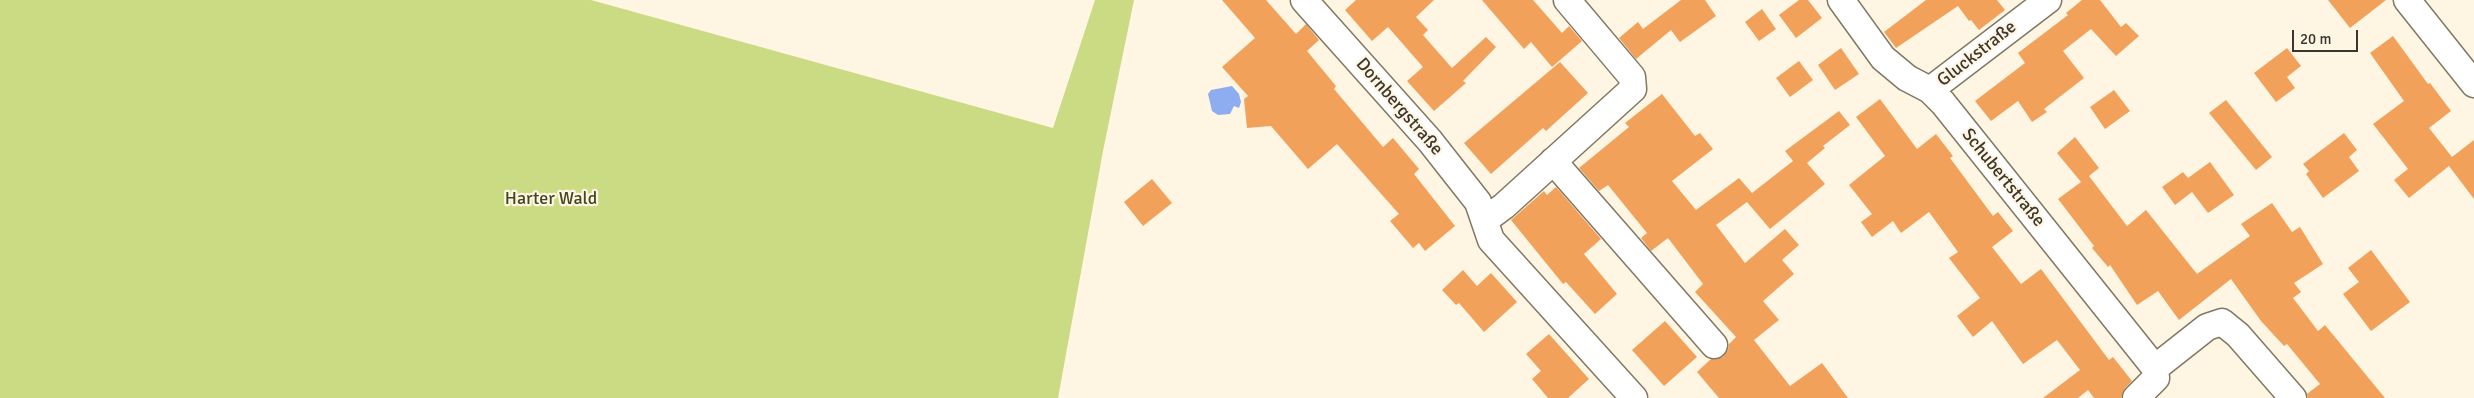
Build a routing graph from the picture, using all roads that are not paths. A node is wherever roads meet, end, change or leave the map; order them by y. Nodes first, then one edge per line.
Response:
1 (1304, 0) edge
2 (1567, 0) edge
3 (1841, 0) edge
4 (2048, 0) edge
5 (2407, 0) edge
6 (2474, 84) edge
7 (1930, 90) junction
8 (1554, 161) junction
9 (1485, 220) junction
10 (1714, 345) dead end
11 (2155, 368) junction
12 (1634, 398) edge
13 (2136, 398) edge
14 (2293, 398) edge

1 - 9 street, Dornbergstraße
2 - 8 street
3 - 7 street, Schubertstraße
4 - 7 street, Gluckstraße
5 - 6 street
7 - 11 street, Schubertstraße
8 - 9 street
8 - 10 street
9 - 12 street, Dornbergstraße
11 - 13 street
11 - 14 street

